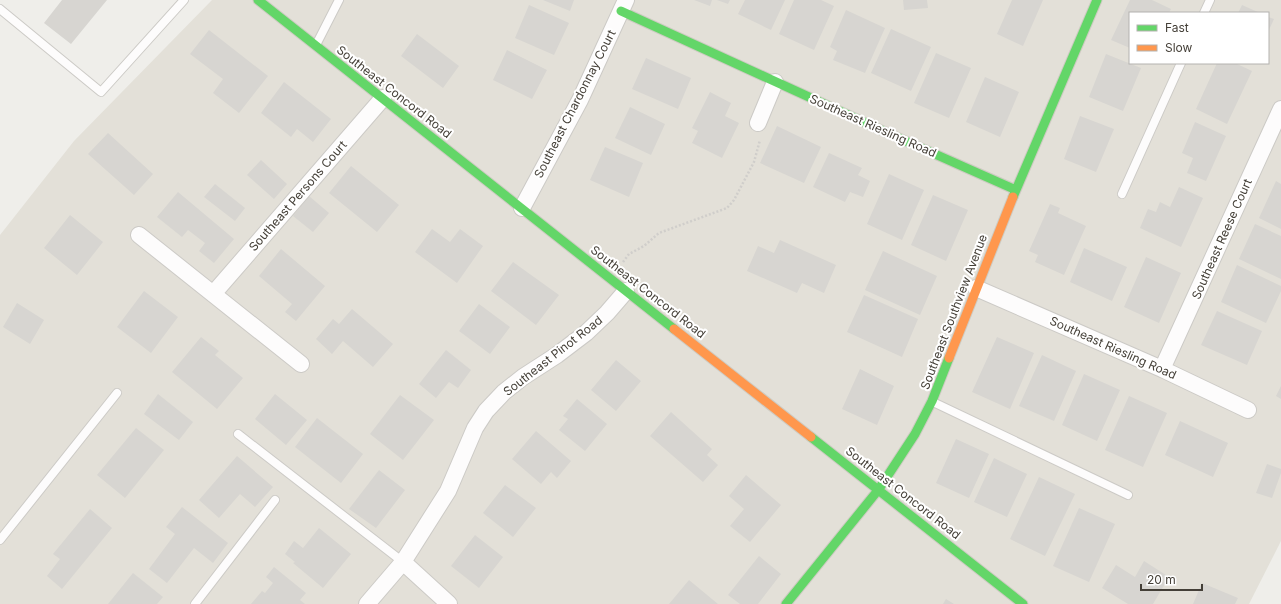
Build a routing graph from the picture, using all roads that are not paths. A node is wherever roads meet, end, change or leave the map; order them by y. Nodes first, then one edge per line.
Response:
1 (184, 0) edge
2 (258, 0) edge
3 (339, 0) edge
4 (1097, 0) edge
5 (1210, 0) edge
6 (624, 6) edge
7 (0, 9) edge
8 (1204, 12) edge
9 (316, 46) junction
10 (1181, 64) edge
11 (775, 82) junction
12 (383, 98) junction
13 (1281, 109) edge
14 (758, 124) road end
15 (1016, 190) junction
16 (1122, 194) dead end
17 (522, 208) junction
18 (139, 235) dead end
19 (976, 288) junction
20 (626, 291) junction
21 (213, 294) junction
22 (301, 364) dead end
23 (1162, 369) junction
24 (117, 393) dead end
25 (932, 401) junction
26 (1248, 410) dead end
27 (238, 434) dead end
28 (879, 489) junction
29 (1128, 495) dead end
30 (275, 500) dead end
31 (0, 540) edge
32 (403, 562) junction
33 (1017, 602) edge
34 (195, 604) edge
35 (367, 604) edge
36 (449, 604) edge
37 (786, 604) edge

1 - 7 lane
2 - 9 street, Southeast Concord Road
3 - 9 lane
4 - 15 street, Southeast Southview Avenue
5 - 8 lane
6 - 11 street, Southeast Riesling Road
6 - 17 street, Southeast Chardonnay Court
9 - 12 street, Southeast Concord Road
10 - 16 lane
11 - 14 street
11 - 15 street, Southeast Riesling Road
12 - 17 street, Southeast Concord Road
12 - 21 street, Southeast Persons Court
13 - 23 street, Southeast Reese Court
15 - 19 street, Southeast Southview Avenue
17 - 20 street, Southeast Concord Road
18 - 21 street
19 - 23 street, Southeast Riesling Road
19 - 25 street, Southeast Southview Avenue
20 - 28 street, Southeast Concord Road
20 - 32 street, Southeast Pinot Road
21 - 22 street
23 - 26 street, Southeast Riesling Road
24 - 31 lane
25 - 28 street, Southeast Southview Avenue
25 - 29 lane
27 - 32 lane
28 - 33 street, Southeast Concord Road
28 - 37 street, Southeast Southview Avenue
30 - 34 lane
32 - 35 street, Southeast Pinot Road
32 - 36 street

